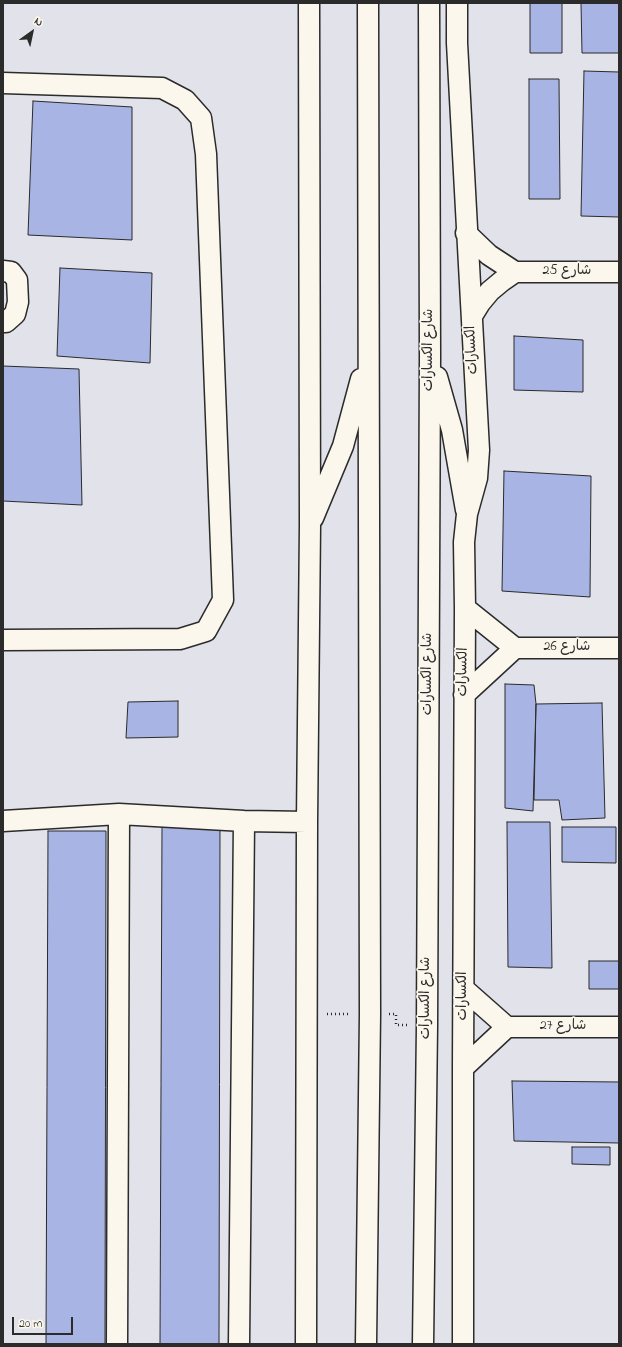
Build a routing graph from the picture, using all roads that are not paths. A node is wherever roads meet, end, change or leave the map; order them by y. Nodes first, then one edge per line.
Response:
1 (309, 3) edge
2 (368, 3) edge
3 (429, 3) edge
4 (457, 3) edge
5 (3, 83) edge
6 (466, 233) junction
7 (3, 270) edge
8 (515, 272) junction
9 (619, 272) edge
10 (472, 316) junction
11 (3, 322) edge
12 (368, 350) junction
13 (430, 357) junction
14 (467, 514) junction
15 (310, 525) junction
16 (465, 608) junction
17 (3, 640) edge
18 (515, 648) junction
19 (619, 648) edge
20 (464, 695) junction
21 (119, 814) junction
22 (3, 821) edge
23 (244, 821) junction
24 (307, 822) junction
25 (464, 989) junction
26 (619, 1027) edge
27 (507, 1028) junction
28 (463, 1068) junction
29 (117, 1344) edge
30 (239, 1344) edge
31 (306, 1344) edge
32 (366, 1344) edge
33 (423, 1344) edge
34 (463, 1344) edge

1 - 15 street
2 - 12 street
3 - 13 street, شارع الكسارات
4 - 6 street, الكسارات
5 - 17 street
6 - 8 street
6 - 10 street, الكسارات
7 - 11 street
8 - 9 street, شارع 25
8 - 10 street
10 - 14 street, الكسارات
12 - 15 street
12 - 32 street
13 - 14 street
13 - 33 street, شارع الكسارات
14 - 16 street, الكسارات
15 - 24 street
16 - 18 street
16 - 20 street, الكسارات
18 - 19 street, شارع 26
18 - 20 street
20 - 25 street, الكسارات
21 - 22 street
21 - 23 street
21 - 29 street
23 - 24 street
23 - 30 street
24 - 31 street
25 - 27 street
25 - 28 street, الكسارات
26 - 27 street, شارع 27
27 - 28 street
28 - 34 street, الكسارات

